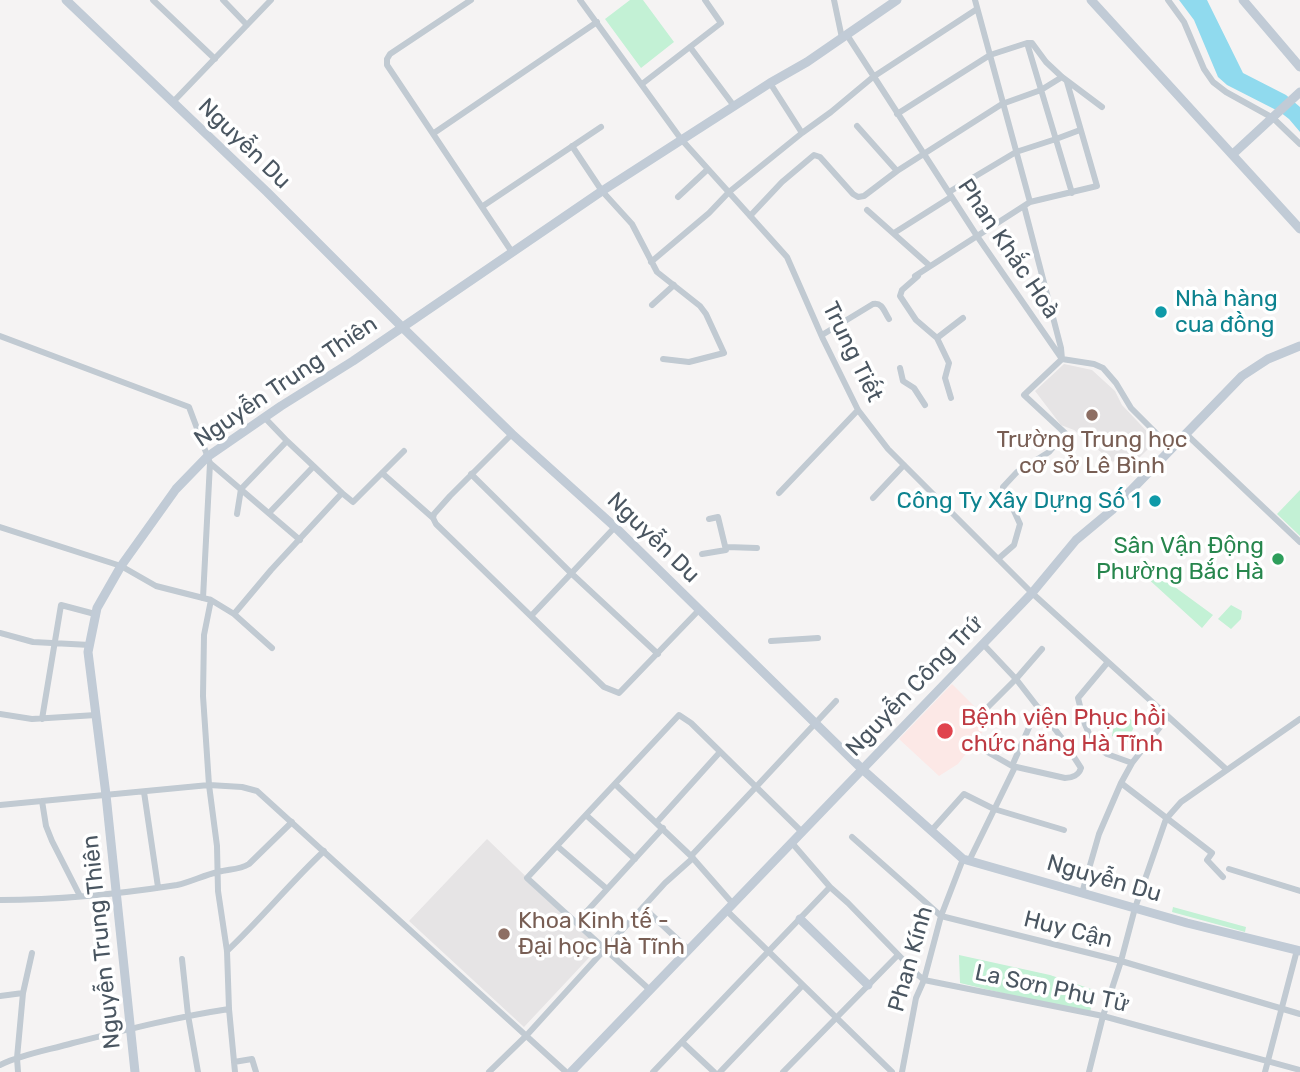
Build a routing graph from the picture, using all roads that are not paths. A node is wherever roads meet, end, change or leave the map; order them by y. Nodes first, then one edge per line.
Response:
1 (66, 0) edge
2 (153, 0) edge
3 (223, 0) edge
4 (271, 0) edge
5 (471, 0) edge
6 (580, 0) edge
7 (705, 0) edge
8 (834, 0) edge
9 (897, 0) edge
10 (975, 0) edge
11 (1091, 0) edge
12 (1168, 0) edge
13 (1243, 0) edge
14 (977, 9) junction
15 (597, 22) junction
16 (247, 24) junction
17 (844, 36) junction
18 (1027, 43) junction
19 (690, 47) junction
20 (990, 55) junction
21 (215, 59) junction
22 (1300, 67) edge
23 (873, 77) junction
24 (1064, 79) junction
25 (770, 83) junction
26 (642, 84) junction
27 (1041, 90) junction
28 (1297, 95) edge
29 (173, 103) junction
30 (1002, 104) junction
31 (734, 106) junction
32 (1102, 107) dead end
33 (897, 114) junction
34 (1274, 116) junction
35 (857, 126) dead end
36 (601, 127) dead end
37 (1080, 130) junction
38 (434, 133) junction
39 (802, 133) junction
40 (681, 139) junction
41 (1056, 139) junction
42 (1300, 144) edge
43 (572, 146) junction
44 (1016, 152) junction
45 (923, 154) junction
46 (1233, 154) junction
47 (708, 169) junction
48 (897, 172) junction
49 (602, 191) junction
50 (729, 192) junction
51 (1072, 193) junction
52 (950, 195) junction
53 (678, 197) dead end
54 (1027, 204) junction
55 (483, 206) junction
56 (867, 210) dead end
57 (750, 216) junction
58 (1300, 229) edge
59 (894, 233) junction
60 (977, 236) junction
61 (512, 252) junction
62 (651, 262) junction
63 (930, 266) junction
64 (915, 275) dead end
65 (674, 285) junction
66 (652, 305) dead end
67 (889, 318) dead end
68 (963, 318) dead end
69 (401, 327) junction
70 (822, 335) junction
71 (0, 336) edge
72 (937, 338) junction
73 (1300, 346) edge
74 (663, 359) dead end
75 (1062, 359) junction
76 (900, 368) dead end
77 (951, 398) dead end
78 (925, 405) dead end
79 (858, 410) junction
80 (264, 417) junction
81 (1185, 433) junction
82 (512, 434) junction
83 (287, 441) junction
84 (1171, 448) junction
85 (404, 451) dead end
86 (208, 460) junction
87 (904, 465) junction
88 (313, 467) junction
89 (382, 473) junction
90 (471, 474) junction
91 (241, 489) junction
92 (342, 493) junction
93 (779, 493) dead end
94 (873, 498) dead end
95 (269, 513) junction
96 (237, 514) dead end
97 (433, 518) junction
98 (709, 519) dead end
99 (0, 527) edge
100 (615, 527) junction
101 (300, 540) junction
102 (1300, 542) edge
103 (727, 547) junction
104 (757, 548) dead end
105 (702, 554) dead end
106 (998, 558) junction
107 (121, 566) junction
108 (571, 573) junction
109 (1032, 593) junction
110 (203, 598) junction
111 (211, 600) junction
112 (699, 610) junction
113 (95, 614) junction
114 (234, 614) junction
115 (531, 616) junction
116 (0, 633) edge
117 (818, 638) dead end
118 (771, 641) dead end
119 (55, 643) junction
120 (983, 644) junction
121 (90, 645) junction
122 (272, 648) dead end
123 (1042, 649) dead end
124 (658, 654) junction
125 (1108, 662) junction
126 (1016, 679) junction
127 (836, 701) dead end
128 (1038, 707) junction
129 (987, 708) dead end
130 (0, 714) edge
131 (96, 715) junction
132 (1168, 717) junction
133 (42, 719) junction
134 (1300, 719) edge
135 (814, 723) junction
136 (984, 750) dead end
137 (720, 752) junction
138 (1132, 762) junction
139 (1014, 766) junction
140 (862, 769) junction
141 (1226, 769) junction
142 (1121, 783) junction
143 (615, 784) junction
144 (209, 785) junction
145 (756, 788) junction
146 (144, 792) junction
147 (106, 795) junction
148 (42, 801) junction
149 (0, 805) edge
150 (995, 809) junction
151 (586, 815) junction
152 (1166, 819) junction
153 (292, 822) junction
154 (657, 822) junction
155 (663, 828) junction
156 (1064, 830) dead end
157 (931, 831) junction
158 (802, 832) junction
159 (852, 837) dead end
160 (792, 843) junction
161 (557, 846) junction
162 (324, 851) junction
163 (692, 857) junction
164 (635, 859) junction
165 (966, 860) junction
166 (1228, 869) dead end
167 (218, 872) junction
168 (1223, 877) dead end
169 (158, 887) junction
170 (830, 887) junction
171 (607, 890) junction
172 (1300, 891) edge
173 (116, 892) junction
174 (1082, 894) junction
175 (80, 896) junction
176 (0, 900) edge
177 (643, 907) junction
178 (730, 907) junction
179 (1135, 908) junction
180 (941, 916) junction
181 (800, 919) junction
182 (577, 922) junction
183 (605, 948) junction
184 (689, 950) junction
185 (1299, 950) edge
186 (227, 951) junction
187 (768, 951) junction
188 (33, 953) dead end
189 (898, 955) junction
190 (182, 959) dead end
191 (1121, 961) junction
192 (924, 980) junction
193 (869, 985) junction
194 (802, 986) junction
195 (650, 990) junction
196 (23, 993) junction
197 (0, 996) edge
198 (229, 1009) junction
199 (1282, 1009) junction
200 (1300, 1014) edge
201 (188, 1015) junction
202 (1103, 1016) junction
203 (836, 1018) junction
204 (130, 1028) junction
205 (526, 1036) junction
206 (682, 1042) junction
207 (17, 1058) junction
208 (1268, 1061) junction
209 (234, 1062) junction
210 (0, 1065) edge
211 (1300, 1070) edge
212 (18, 1072) edge
213 (135, 1072) edge
214 (198, 1072) edge
215 (235, 1072) edge
216 (257, 1072) edge
217 (489, 1072) edge
218 (566, 1072) edge
219 (572, 1072) edge
220 (653, 1072) edge
221 (714, 1072) edge
222 (720, 1072) edge
223 (783, 1072) edge
224 (891, 1072) edge
225 (902, 1072) edge
226 (1089, 1072) edge
227 (1265, 1072) edge

1 - 29 main road, Nguyễn Du
2 - 21 street
3 - 16 street
4 - 16 street
5 - 38 street
6 - 15 street, Trung Tiết
7 - 19 street
8 - 17 street
9 - 17 main road, Nguyễn Trung Thiên
10 - 14 street
11 - 46 main road
12 - 34 street
13 - 22 main road
14 - 20 street
14 - 23 street
15 - 26 street, Trung Tiết
15 - 38 street
16 - 21 street
17 - 23 street, Phan Khắc Hoà
17 - 25 main road, Nguyễn Trung Thiên
18 - 20 street
18 - 24 street
18 - 27 street
19 - 26 street
19 - 31 street
20 - 30 street
20 - 33 street
21 - 29 street
23 - 33 street, Phan Khắc Hoà
23 - 39 street
24 - 27 street
24 - 32 street
24 - 37 street
25 - 31 main road, Nguyễn Trung Thiên
25 - 39 street
26 - 40 street, Trung Tiết
27 - 30 street
27 - 41 street
28 - 34 main road
29 - 69 main road, Nguyễn Du
30 - 44 street
30 - 45 street
31 - 40 main road, Nguyễn Trung Thiên
33 - 45 street, Phan Khắc Hoà
34 - 42 street
34 - 46 main road
35 - 48 street
36 - 43 street
37 - 41 street
37 - 51 street
38 - 55 street
39 - 50 street
40 - 47 street, Trung Tiết
40 - 49 main road, Nguyễn Trung Thiên
41 - 44 street
41 - 51 street
43 - 49 street
43 - 55 street
44 - 52 street
44 - 54 street
45 - 48 street
45 - 52 street, Phan Khắc Hoà
46 - 58 main road
47 - 50 street, Trung Tiết
47 - 53 street
48 - 57 street
49 - 61 main road, Nguyễn Trung Thiên
49 - 62 street
50 - 57 street, Trung Tiết
50 - 62 street
51 - 54 street
52 - 59 street
52 - 60 street, Phan Khắc Hoà
54 - 60 street
54 - 75 street
55 - 61 street
56 - 59 street
57 - 70 street, Trung Tiết
59 - 63 street
60 - 63 street
60 - 75 street, Phan Khắc Hoà
61 - 69 main road, Nguyễn Trung Thiên
62 - 65 street
63 - 64 street
63 - 72 street
65 - 66 street
65 - 74 street
67 - 70 street
68 - 72 street
69 - 80 main road, Nguyễn Trung Thiên
69 - 82 main road, Nguyễn Du
70 - 79 street, Trung Tiết
71 - 86 street
72 - 77 street
73 - 81 main road, Nguyễn Công Trứ
75 - 84 street
75 - 106 street
76 - 78 street
79 - 87 street, Trung Tiết
79 - 93 street
80 - 83 street
80 - 86 main road, Nguyễn Trung Thiên
81 - 84 main road, Nguyễn Công Trứ
81 - 102 street
82 - 90 street
82 - 100 main road, Nguyễn Du
83 - 88 street
83 - 91 street
84 - 109 main road, Nguyễn Công Trứ
85 - 89 street
86 - 91 street
86 - 107 main road, Nguyễn Trung Thiên
86 - 110 street
87 - 94 street
87 - 106 street, Trung Tiết
88 - 92 street
88 - 95 street
89 - 92 street
89 - 97 street
90 - 97 street
90 - 108 street
91 - 95 street
91 - 96 street
92 - 101 street
95 - 101 street
97 - 115 street
98 - 103 street
99 - 107 street
100 - 108 street
100 - 112 main road, Nguyễn Du
101 - 114 street
103 - 104 street
103 - 105 street
106 - 109 street, Trung Tiết
107 - 110 street
107 - 113 main road, Nguyễn Trung Thiên
108 - 115 street
108 - 124 street
109 - 120 main road, Nguyễn Công Trứ
109 - 125 street, Trung Tiết
110 - 111 street
111 - 114 street
111 - 144 street
112 - 124 street
112 - 135 main road, Nguyễn Du
113 - 119 street
113 - 121 main road, Nguyễn Trung Thiên
114 - 122 street
115 - 124 street
116 - 119 street
117 - 118 street
119 - 121 street
119 - 133 street
120 - 126 street
120 - 140 main road, Nguyễn Công Trứ
121 - 131 main road, Nguyễn Trung Thiên
123 - 126 street
125 - 132 street, Trung Tiết
125 - 138 street
126 - 128 street
126 - 129 street
127 - 135 street
128 - 139 street, Phan Kính
128 - 139 street
130 - 133 street
131 - 133 street
131 - 147 main road, Nguyễn Trung Thiên
132 - 138 street
132 - 141 street, Trung Tiết
134 - 141 street
135 - 140 main road, Nguyễn Du
135 - 145 street
136 - 139 street
137 - 143 street
137 - 145 street
137 - 154 street
138 - 142 street
139 - 150 street, Phan Kính
140 - 157 main road, Nguyễn Du
140 - 158 main road, Nguyễn Công Trứ
141 - 152 street
142 - 152 street
142 - 174 street
143 - 151 street
143 - 154 street
144 - 146 street
144 - 153 street
144 - 167 street
145 - 158 street
145 - 163 street
146 - 147 street
146 - 169 street
147 - 148 street
147 - 173 main road, Nguyễn Trung Thiên
148 - 149 street
148 - 175 street
150 - 156 street
150 - 157 street
150 - 165 street, Phan Kính
151 - 161 street
151 - 164 street
152 - 168 street
152 - 179 street
153 - 162 street
153 - 167 street
154 - 155 street
155 - 163 street
155 - 164 street
157 - 165 main road, Nguyễn Du
158 - 160 main road, Nguyễn Công Trứ
159 - 180 street, Huy Cận
160 - 170 street
160 - 178 main road, Nguyễn Công Trứ
161 - 171 street
161 - 182 street
162 - 186 street
162 - 205 street
163 - 177 street
163 - 178 street
164 - 171 street
165 - 174 main road, Nguyễn Du
165 - 180 street, Phan Kính
166 - 172 street
167 - 169 street
167 - 186 street
169 - 173 street
170 - 181 street
170 - 189 street
171 - 182 street
173 - 175 street
173 - 204 main road, Nguyễn Trung Thiên
174 - 179 main road, Nguyễn Du
175 - 176 street
177 - 183 street
177 - 184 street
178 - 184 main road, Nguyễn Công Trứ
178 - 187 street
179 - 185 main road, Nguyễn Du
179 - 191 street
180 - 191 street, Huy Cận
180 - 192 street, Phan Kính
181 - 187 street
181 - 193 main road
182 - 183 street
183 - 195 street
183 - 205 street
184 - 195 main road, Nguyễn Công Trứ
185 - 199 street
186 - 198 street
187 - 194 street
187 - 206 street
188 - 196 street
189 - 192 street
189 - 193 street
190 - 201 street
191 - 199 street, Huy Cận
191 - 202 street
192 - 202 street, La Sơn Phu Tử
192 - 225 street, Phan Kính
193 - 203 street
194 - 203 street
194 - 222 street
195 - 219 main road, Nguyễn Công Trứ
196 - 197 street
196 - 207 street
198 - 201 street
198 - 209 street
199 - 200 street, Huy Cận
199 - 208 street
201 - 204 street
201 - 214 street
202 - 208 street, La Sơn Phu Tử
202 - 226 street
203 - 223 street
203 - 224 street
204 - 207 street
204 - 213 main road, Nguyễn Trung Thiên
205 - 217 street
205 - 218 street
206 - 220 street
206 - 221 street
207 - 210 street
207 - 212 street
208 - 211 street, La Sơn Phu Tử
208 - 227 street
209 - 215 street
209 - 216 street

